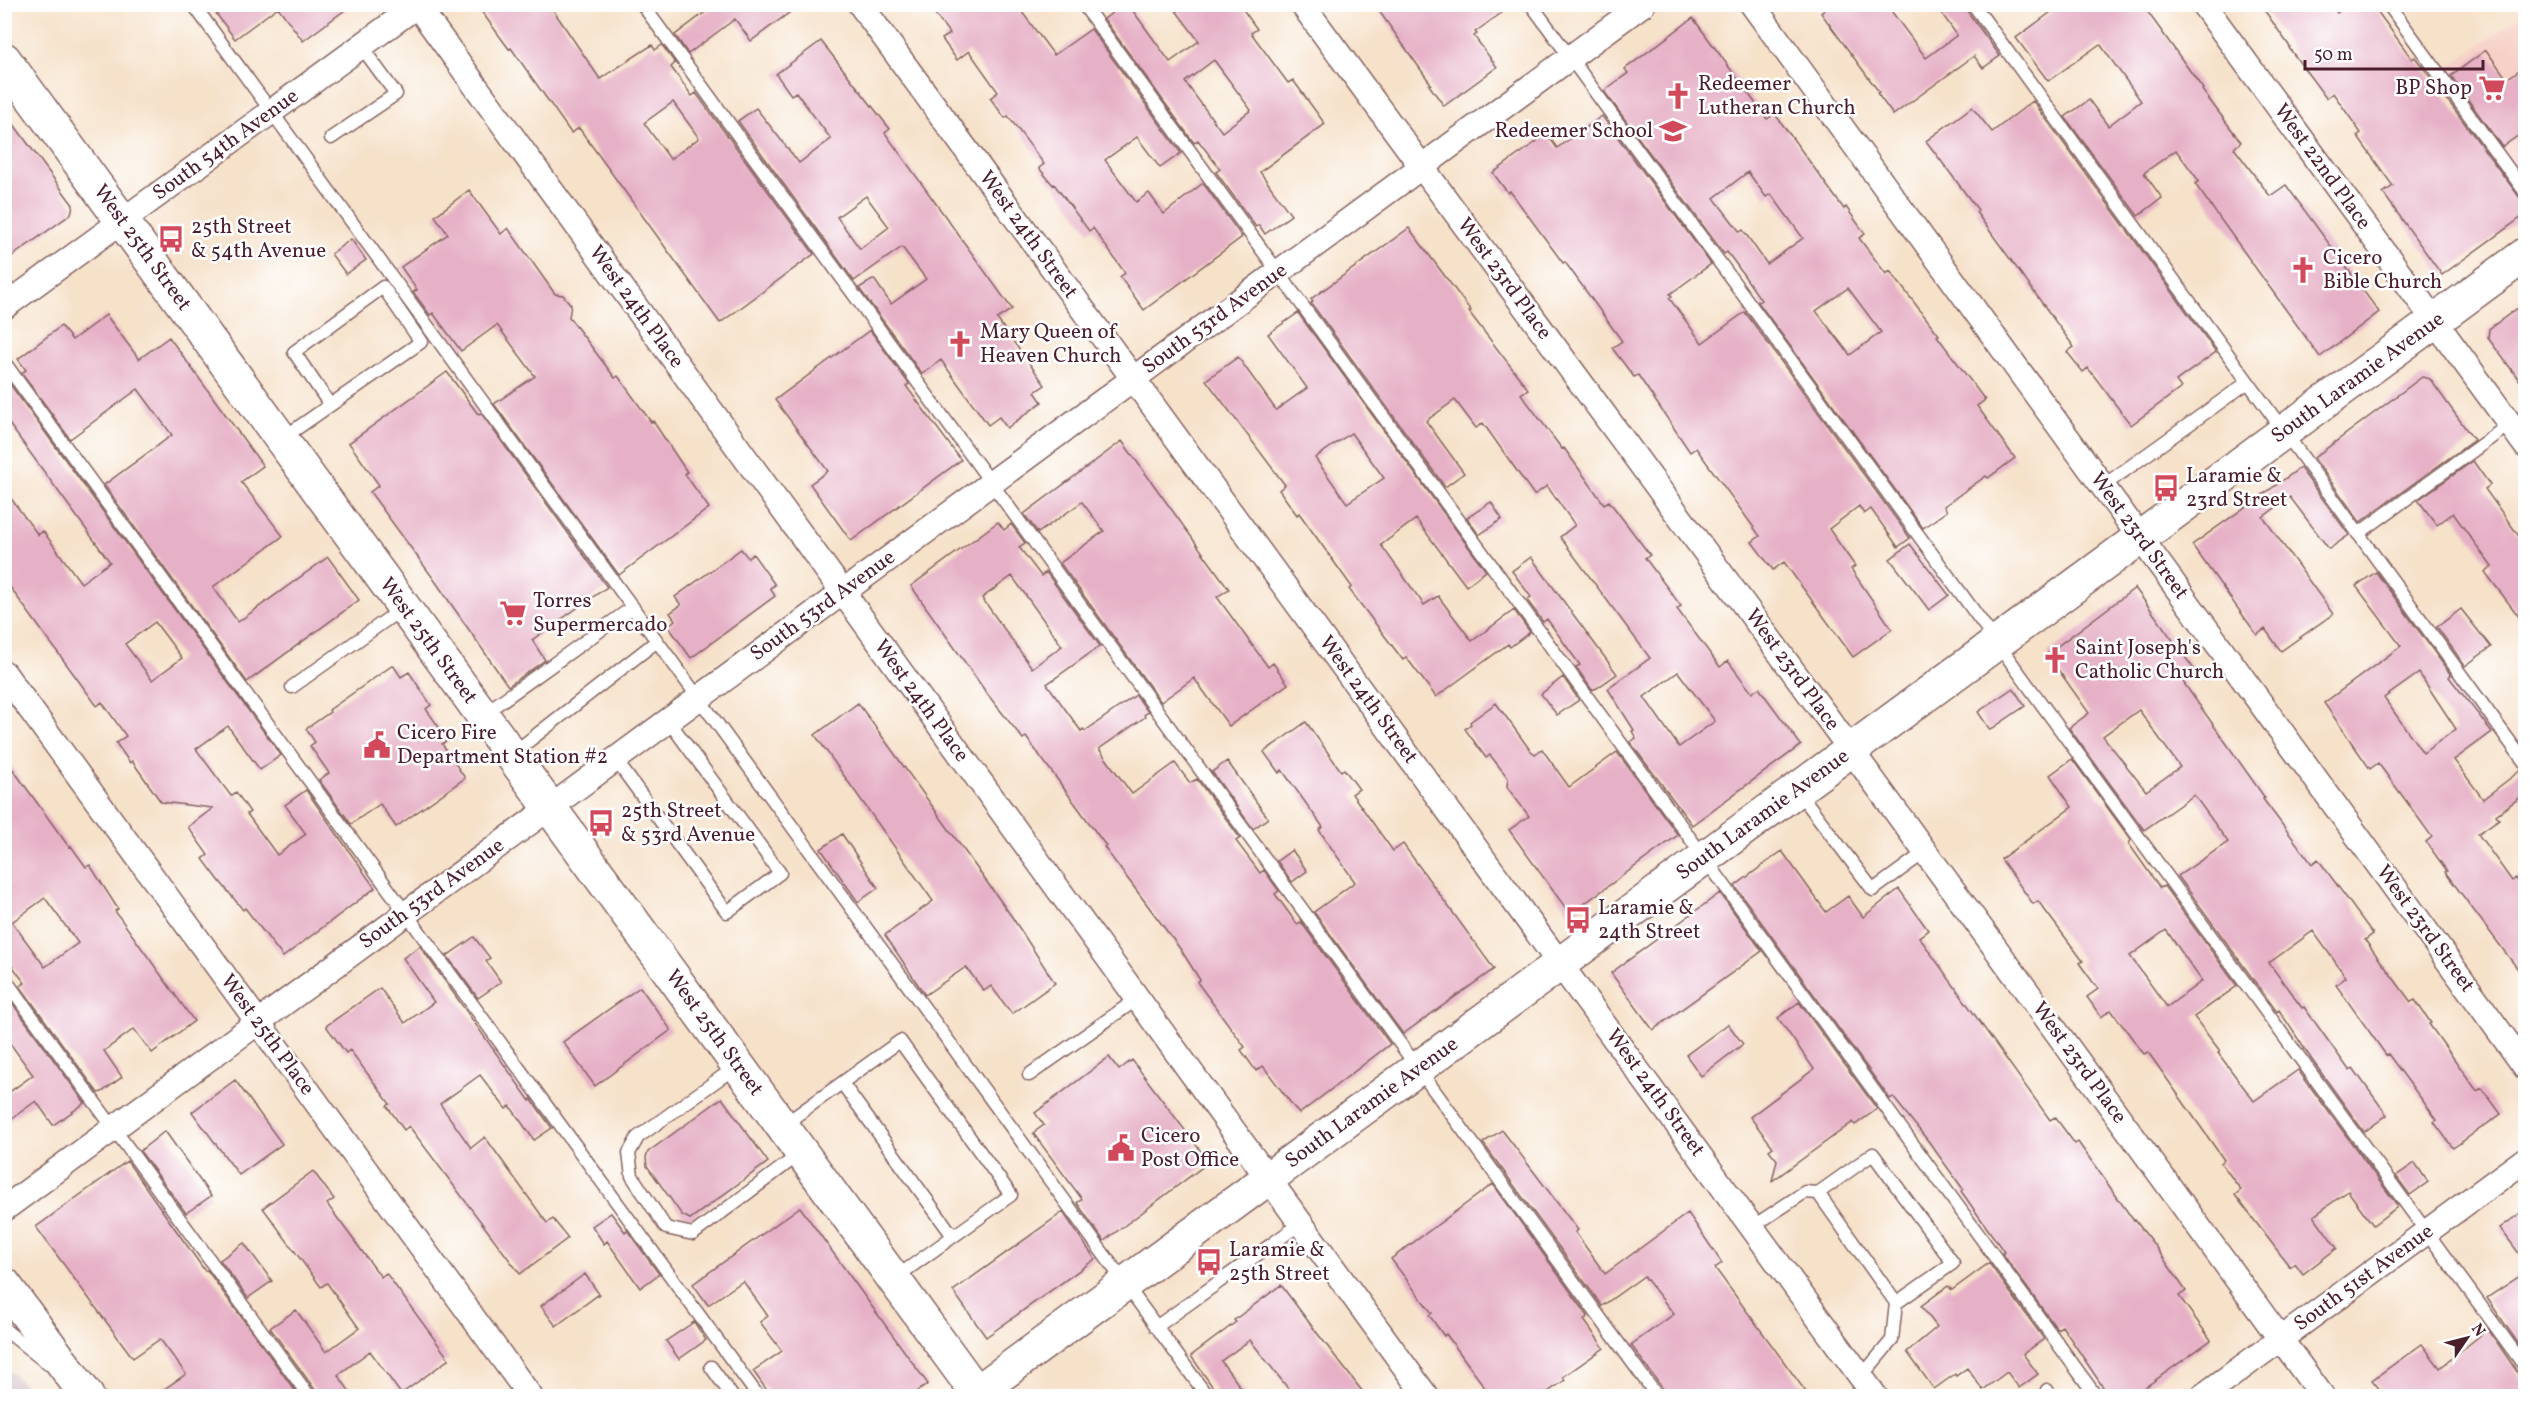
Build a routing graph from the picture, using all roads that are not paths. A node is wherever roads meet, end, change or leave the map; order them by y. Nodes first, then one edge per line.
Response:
1 (193, 4) edge
2 (642, 4) edge
3 (860, 4) edge
4 (1083, 4) edge
5 (1302, 4) edge
6 (1531, 4) edge
7 (1643, 4) edge
8 (1752, 4) edge
9 (1973, 4) edge
10 (2203, 4) edge
11 (2388, 4) edge
12 (417, 5) edge
13 (362, 46) junction
14 (4, 59) edge
15 (1570, 59) junction
16 (272, 112) junction
17 (331, 138) dead end
18 (1421, 168) junction
19 (2526, 193) edge
20 (122, 221) junction
21 (2526, 254) edge
22 (1277, 273) junction
23 (4, 308) edge
24 (2434, 321) junction
25 (4, 362) edge
26 (1133, 379) junction
27 (2248, 382) junction
28 (330, 405) junction
29 (2510, 424) junction
30 (2284, 432) junction
31 (282, 439) junction
32 (2526, 446) edge
33 (991, 483) junction
34 (2103, 486) junction
35 (2358, 534) junction
36 (2141, 537) junction
37 (842, 592) junction
38 (404, 607) junction
39 (633, 607) junction
40 (657, 641) junction
41 (1996, 643) junction
42 (4, 673) edge
43 (292, 687) dead end
44 (699, 698) junction
45 (483, 715) junction
46 (668, 720) junction
47 (1851, 750) junction
48 (511, 754) junction
49 (615, 759) junction
50 (2526, 764) edge
51 (1798, 790) junction
52 (550, 807) junction
53 (1925, 852) junction
54 (1704, 859) junction
55 (406, 913) junction
56 (1561, 964) junction
57 (4, 978) edge
58 (1137, 999) junction
59 (258, 1022) junction
60 (738, 1066) junction
61 (2526, 1068) edge
62 (1418, 1069) junction
63 (1029, 1075) dead end
64 (842, 1083) junction
65 (782, 1126) junction
66 (114, 1128) junction
67 (802, 1153) junction
68 (2526, 1159) edge
69 (1268, 1179) junction
70 (1818, 1193) junction
71 (4, 1209) edge
72 (1300, 1224) junction
73 (1752, 1227) junction
74 (2426, 1232) junction
75 (953, 1236) junction
76 (894, 1279) junction
77 (4, 1284) edge
78 (1125, 1284) junction
79 (1896, 1304) junction
80 (1156, 1327) junction
81 (4, 1329) edge
82 (2280, 1339) junction
83 (711, 1367) dead end
84 (2526, 1368) edge
85 (1861, 1377) junction
86 (86, 1395) edge
87 (976, 1395) edge
88 (309, 1396) edge
89 (530, 1396) edge
90 (732, 1396) edge
91 (758, 1396) edge
92 (1207, 1396) edge
93 (1426, 1396) edge
94 (1657, 1396) edge
95 (1875, 1396) edge
96 (2096, 1396) edge
97 (2203, 1396) edge
98 (2322, 1396) edge

1 - 16 lane
2 - 33 lane
3 - 26 street, West 24th Street
4 - 22 lane
5 - 18 street, West 23rd Place
6 - 15 lane
7 - 15 street, South 53rd Avenue
8 - 34 street, West 23rd Street
9 - 27 lane
10 - 24 street, West 22nd Place
11 - 19 lane
12 - 13 street, South 54th Avenue
12 - 37 street, West 24th Place
13 - 16 street, South 54th Avenue
13 - 17 lane
14 - 20 main road, West 25th Street
15 - 18 street, South 53rd Avenue
15 - 41 lane
16 - 20 street, South 54th Avenue
16 - 39 lane
18 - 22 street, South 53rd Avenue
18 - 47 street, West 23rd Place
20 - 23 street, South 54th Avenue
20 - 31 main road, West 25th Street
21 - 24 main road, South Laramie Avenue
22 - 26 street, South 53rd Avenue
22 - 54 lane
24 - 29 street, West 22nd Place
24 - 30 main road, South Laramie Avenue
25 - 55 lane
26 - 33 street, South 53rd Avenue
26 - 56 street, West 24th Street
27 - 30 lane
27 - 34 lane
28 - 28 lane
28 - 31 lane
29 - 32 street, West 22nd Place
29 - 35 lane
30 - 35 lane
30 - 36 main road, South Laramie Avenue
31 - 38 main road, West 25th Street
33 - 37 street, South 53rd Avenue
33 - 62 lane
34 - 36 street, West 23rd Street
35 - 50 lane
36 - 41 main road, South Laramie Avenue
36 - 61 street, West 23rd Street
37 - 44 street, South 53rd Avenue
37 - 58 street, West 24th Place
38 - 43 lane
38 - 45 main road, West 25th Street
39 - 40 lane
39 - 45 lane
40 - 44 lane
40 - 48 lane
41 - 47 main road, South Laramie Avenue
41 - 74 lane
42 - 59 street, West 25th Place
44 - 46 street, South 53rd Avenue
44 - 78 lane
45 - 48 main road, West 25th Street
46 - 49 street, South 53rd Avenue
46 - 49 lane
47 - 51 main road, South Laramie Avenue
47 - 53 street, West 23rd Place
48 - 52 main road, West 25th Street
49 - 52 street, South 53rd Avenue
51 - 53 lane
51 - 54 main road, South Laramie Avenue
52 - 55 street, South 53rd Avenue
52 - 60 main road, West 25th Street
53 - 82 street, West 23rd Place
54 - 56 main road, South Laramie Avenue
54 - 96 lane
55 - 59 street, South 53rd Avenue
55 - 91 lane
56 - 62 main road, South Laramie Avenue
56 - 73 street, West 24th Street
57 - 66 lane
58 - 63 lane
58 - 69 street, West 24th Place
59 - 66 street, South 53rd Avenue
59 - 89 street, West 25th Place
60 - 65 main road, West 25th Street
60 - 67 lane
62 - 69 main road, South Laramie Avenue
62 - 94 lane
64 - 65 lane
64 - 75 lane
64 - 75 lane
65 - 67 main road, West 25th Street
66 - 71 street, South 53rd Avenue
66 - 88 lane
67 - 76 main road, West 25th Street
68 - 74 street, South 51st Avenue
69 - 72 street, West 24th Place
69 - 78 main road, South Laramie Avenue
70 - 73 lane
70 - 79 lane
70 - 79 lane
72 - 80 lane
72 - 93 street, West 24th Place
73 - 85 street, West 24th Street
74 - 82 street, South 51st Avenue
74 - 84 lane
75 - 76 lane
76 - 87 main road, West 25th Street
77 - 86 main road
78 - 80 lane
78 - 87 main road, South Laramie Avenue
79 - 85 lane
80 - 92 lane
81 - 86 lane
82 - 97 street, South 51st Avenue
82 - 98 street, West 23rd Place
83 - 90 lane
85 - 95 street, West 24th Street

